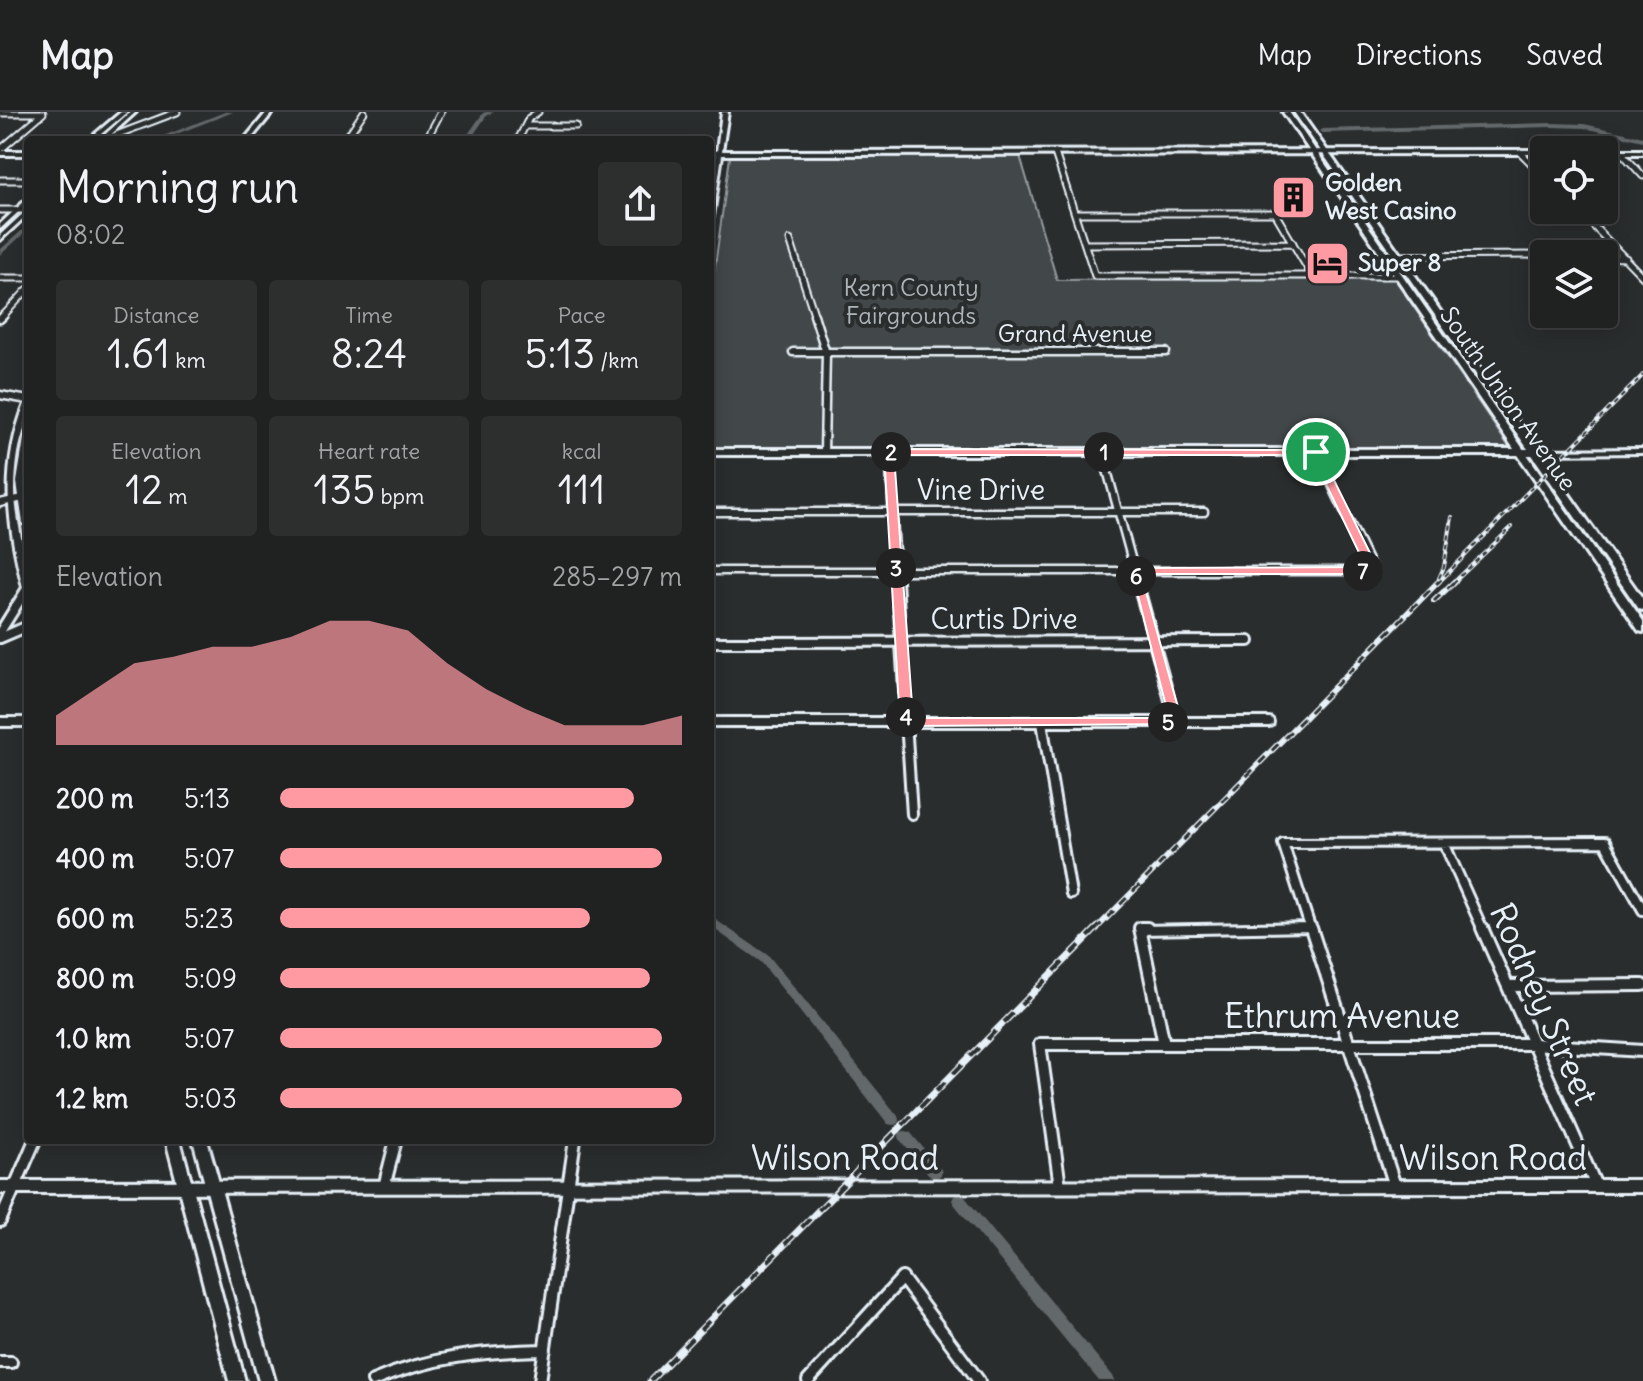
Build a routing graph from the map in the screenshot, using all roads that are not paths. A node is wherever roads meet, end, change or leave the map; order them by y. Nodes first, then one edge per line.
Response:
1 (133, 112) edge
2 (177, 112) edge
3 (270, 112) edge
4 (364, 112) edge
5 (441, 112) edge
6 (538, 112) edge
7 (725, 112) edge
8 (1286, 112) edge
9 (1297, 112) edge
10 (0, 113) edge
11 (124, 116) edge
12 (166, 116) junction
13 (526, 126) junction
14 (576, 126) dead end
15 (96, 136) edge
16 (106, 136) edge
17 (113, 136) edge
18 (250, 136) edge
19 (348, 136) edge
20 (428, 136) edge
21 (520, 136) edge
22 (0, 151) edge
23 (1314, 152) junction
24 (1325, 152) junction
25 (1520, 152) junction
26 (1530, 152) edge
27 (1621, 152) joint
28 (1643, 152) edge
29 (24, 153) edge
30 (714, 153) edge
31 (719, 153) junction
32 (1055, 153) junction
33 (1530, 162) edge
34 (1643, 176) edge
35 (0, 180) edge
36 (24, 180) edge
37 (714, 188) edge
38 (24, 204) edge
39 (0, 210) edge
40 (18, 210) junction
41 (24, 210) edge
42 (1075, 213) junction
43 (24, 214) edge
44 (1592, 224) edge
45 (0, 227) edge
46 (0, 238) edge
47 (790, 240) dead end
48 (1293, 243) junction
49 (1085, 244) junction
50 (1530, 255) edge
51 (1385, 256) junction
52 (1398, 256) junction
53 (1618, 258) edge
54 (1626, 258) junction
55 (1631, 265) junction
56 (1643, 265) edge
57 (1312, 276) junction
58 (1399, 276) junction
59 (1643, 277) edge
60 (0, 278) edge
61 (24, 278) edge
62 (24, 293) edge
63 (0, 319) edge
64 (793, 352) dead end
65 (1166, 352) dead end
66 (826, 353) junction
67 (0, 395) edge
68 (24, 402) edge
69 (24, 412) edge
70 (1643, 451) edge
71 (714, 452) edge
72 (824, 452) junction
73 (889, 452) junction
74 (1102, 452) junction
75 (1316, 452) junction
76 (1519, 452) junction
77 (1536, 452) junction
78 (5, 454) edge
79 (24, 484) edge
80 (23, 498) junction
81 (4, 502) edge
82 (24, 503) edge
83 (714, 512) edge
84 (893, 512) junction
85 (1119, 512) junction
86 (1204, 512) dead end
87 (1609, 568) junction
88 (714, 571) edge
89 (897, 571) junction
90 (1135, 571) junction
91 (24, 573) edge
92 (24, 594) edge
93 (1643, 610) edge
94 (24, 627) edge
95 (1643, 629) edge
96 (0, 635) edge
97 (1154, 641) junction
98 (1249, 641) dead end
99 (714, 642) edge
100 (901, 642) junction
101 (0, 722) edge
102 (24, 722) edge
103 (714, 722) edge
104 (907, 722) junction
105 (1042, 722) junction
106 (1176, 722) junction
107 (1269, 722) dead end
108 (912, 814) dead end
109 (1444, 843) junction
110 (1071, 894) dead end
111 (1643, 910) edge
112 (1311, 927) junction
113 (1643, 985) edge
114 (1508, 986) junction
115 (1164, 1044) junction
116 (1349, 1044) junction
117 (1533, 1044) junction
118 (1643, 1051) edge
119 (33, 1144) edge
120 (174, 1144) edge
121 (201, 1144) edge
122 (395, 1144) edge
123 (574, 1144) edge
124 (184, 1185) junction
125 (213, 1186) junction
126 (1060, 1186) junction
127 (1395, 1186) junction
128 (1596, 1186) junction
129 (1643, 1186) edge
130 (0, 1187) edge
131 (15, 1187) junction
132 (384, 1187) junction
133 (568, 1187) junction
134 (0, 1221) edge
135 (545, 1350) junction
136 (237, 1381) edge
137 (267, 1381) edge
138 (373, 1381) edge
139 (540, 1381) edge
140 (808, 1381) edge
141 (979, 1381) edge

1 - 11 street
2 - 12 street
3 - 18 main road
4 - 19 street
5 - 20 street
6 - 13 street
7 - 31 street
8 - 23 main road, South Union Avenue
9 - 24 main road, South Union Avenue
10 - 22 street
11 - 12 street
11 - 15 street
11 - 16 street
12 - 17 street
13 - 14 street
13 - 21 street
22 - 29 street
23 - 24 street
23 - 32 street
23 - 51 main road, South Union Avenue
24 - 25 street
24 - 52 main road, South Union Avenue
25 - 26 street
25 - 33 street
27 - 28 street
27 - 34 street
30 - 31 street
31 - 32 street
31 - 37 street
32 - 42 street
35 - 36 street
38 - 40 street
39 - 40 street
40 - 41 street
40 - 45 street
42 - 48 street
42 - 49 street
43 - 46 street
44 - 54 street
47 - 66 street
48 - 49 street
48 - 57 street
49 - 57 street
50 - 52 street
51 - 52 street
51 - 58 main road, South Union Avenue
52 - 77 main road, South Union Avenue
53 - 54 street
54 - 55 street
55 - 56 street
55 - 59 street
57 - 58 street
58 - 76 main road, South Union Avenue
60 - 61 street
62 - 63 street
64 - 66 street, Grand Avenue
65 - 66 street, Grand Avenue
66 - 72 street
67 - 68 street
69 - 78 main road
70 - 77 street
71 - 72 main road
72 - 73 main road
73 - 74 main road
73 - 84 street
74 - 75 main road
74 - 85 street
75 - 76 main road
75 - 90 street
76 - 77 main road
76 - 87 main road, South Union Avenue
77 - 87 main road, South Union Avenue
78 - 81 main road
79 - 80 main road
80 - 81 street
80 - 82 main road
81 - 91 main road
83 - 84 street, Vine Drive
84 - 85 street, Vine Drive
84 - 89 street
85 - 86 street, Vine Drive
85 - 90 street
87 - 93 main road
87 - 95 main road, South Union Avenue
88 - 89 street
89 - 90 street
89 - 100 street
90 - 97 street
92 - 96 street
94 - 96 street
97 - 98 street, Curtis Drive
97 - 100 street, Curtis Drive
97 - 106 street
99 - 100 street, Curtis Drive
100 - 104 street
101 - 102 street
103 - 104 street
104 - 105 street
104 - 108 street
105 - 106 street
105 - 110 street
106 - 107 street
109 - 111 street
109 - 112 street
109 - 114 street, Rodney Street
112 - 115 street
112 - 116 street
113 - 114 street
114 - 117 street, Rodney Street
115 - 116 street, Ethrum Avenue
115 - 126 street, Ethrum Avenue
116 - 117 street, Ethrum Avenue
116 - 127 street
117 - 118 street, Ethrum Avenue
117 - 128 street, Rodney Street
119 - 131 street
120 - 124 main road
121 - 125 main road
122 - 132 street
123 - 133 street
124 - 125 street, Wilson Road
124 - 131 street, Wilson Road
124 - 136 main road
125 - 132 street, Wilson Road
125 - 137 main road
126 - 127 street, Wilson Road
126 - 133 street, Wilson Road
127 - 128 street, Wilson Road
128 - 129 street, Wilson Road
130 - 131 street, Wilson Road
131 - 134 street
132 - 133 street, Wilson Road
133 - 135 street
135 - 138 street
135 - 139 street
140 - 141 street

